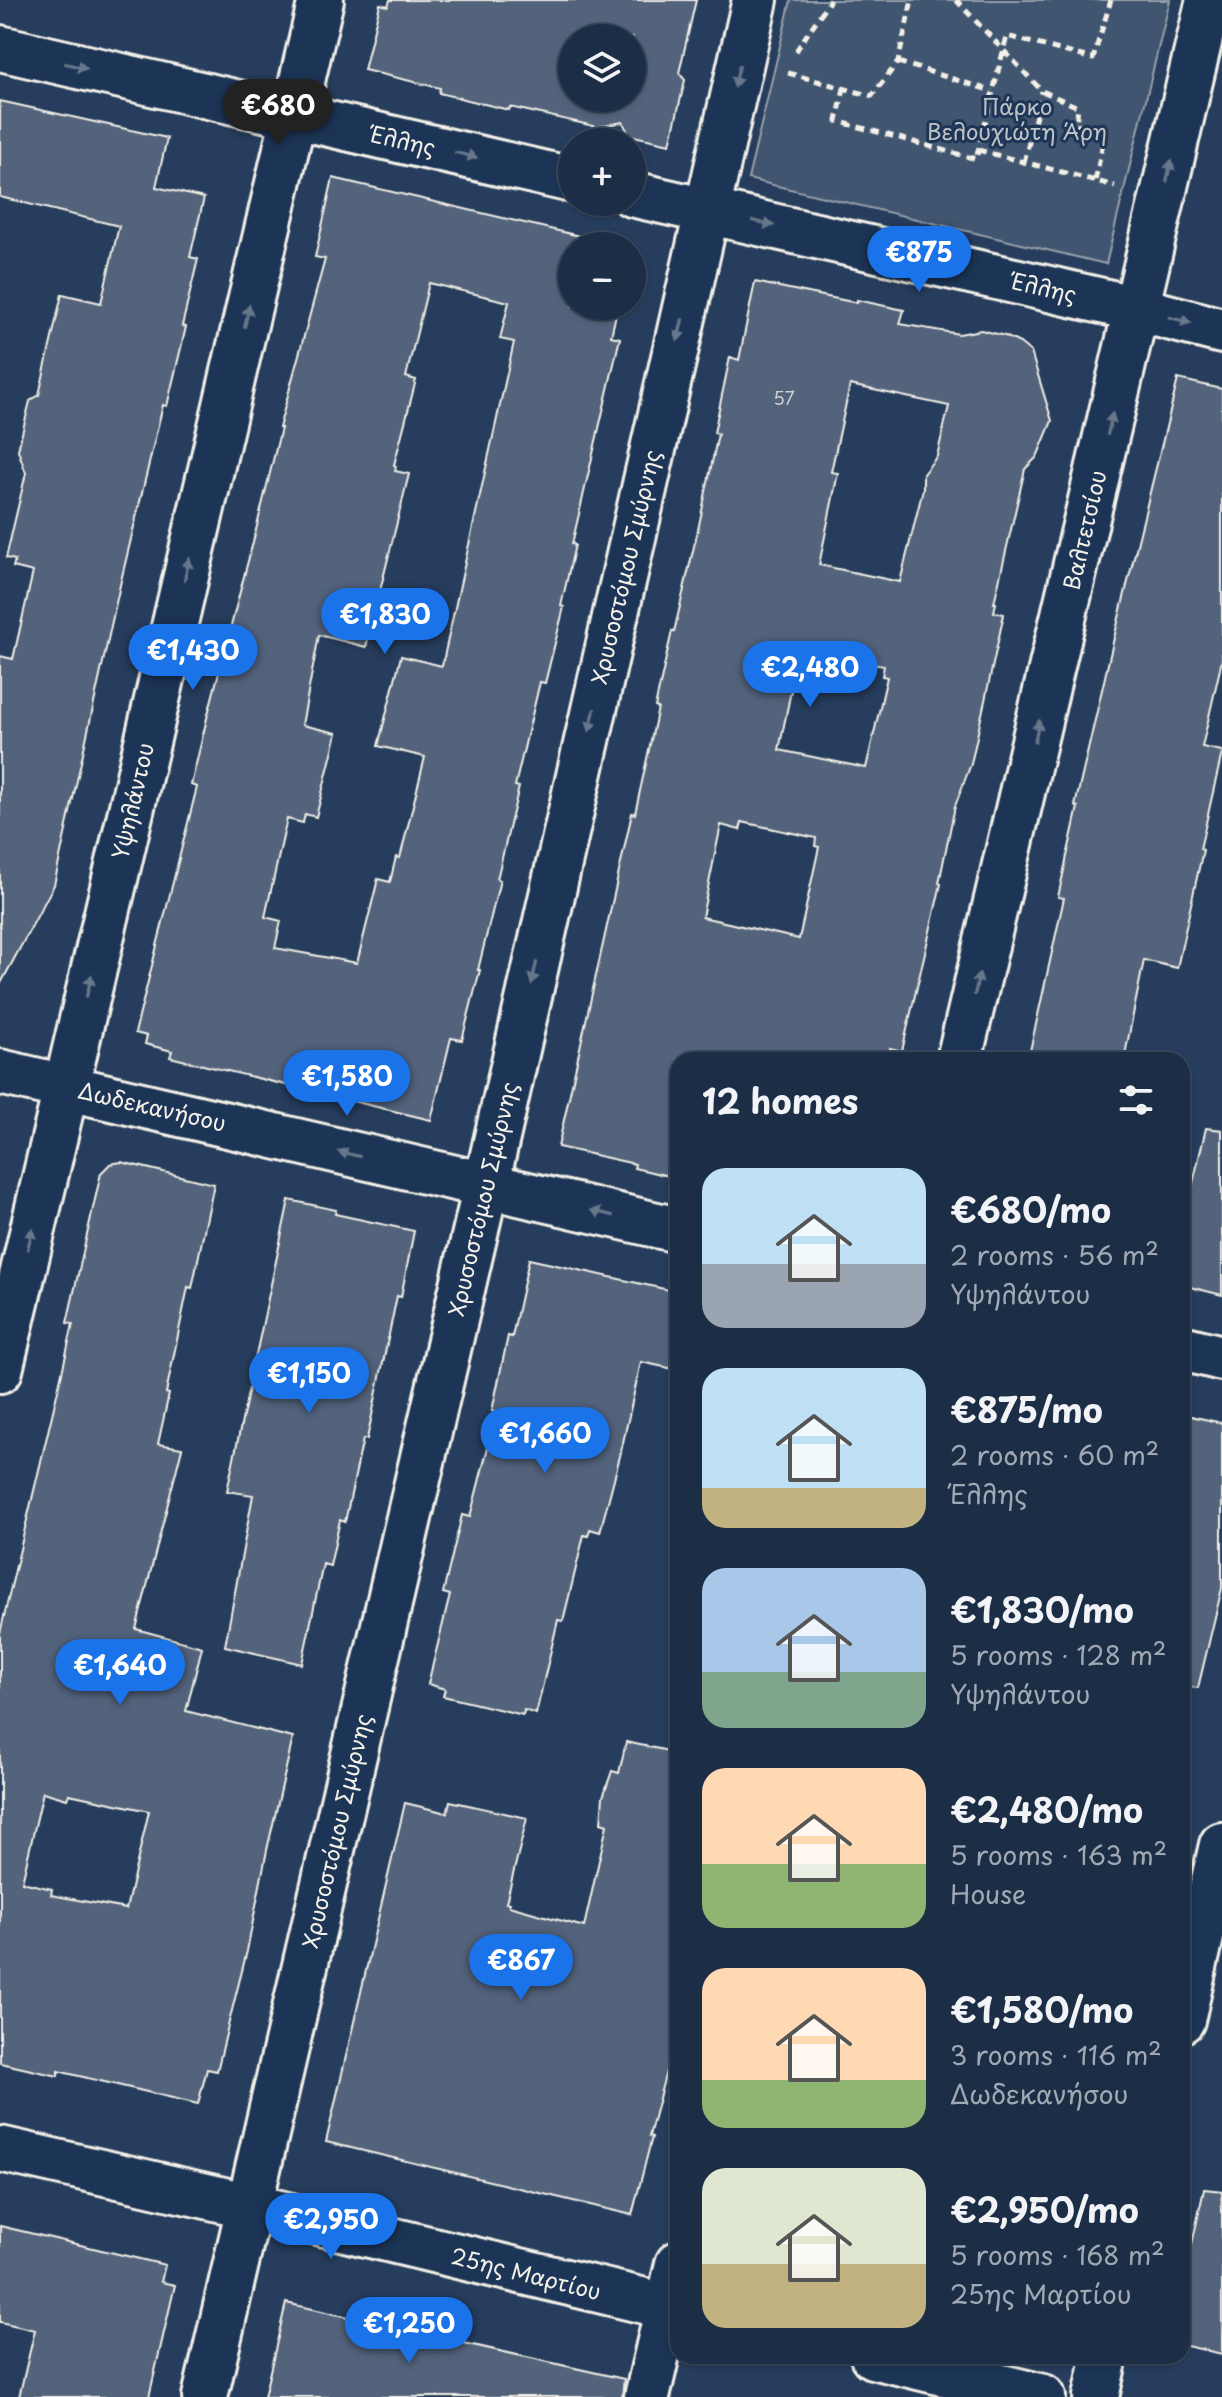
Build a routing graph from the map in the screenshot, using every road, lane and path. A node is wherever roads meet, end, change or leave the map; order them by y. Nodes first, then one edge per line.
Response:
1 (321, 0) edge
2 (755, 0) edge
3 (830, 0) edge
4 (912, 0) edge
5 (956, 0) edge
6 (1111, 0) edge
7 (1209, 0) edge
8 (0, 48) edge
9 (1003, 48) junction
10 (898, 62) junction
11 (761, 66) junction
12 (844, 88) junction
13 (992, 91) junction
14 (1042, 91) junction
15 (294, 116) junction
16 (978, 150) junction
17 (1024, 162) junction
18 (558, 177) edge
19 (1095, 181) junction
20 (646, 197) edge
21 (1162, 199) junction
22 (707, 211) junction
23 (1137, 309) junction
24 (1222, 331) edge
25 (961, 1052) edge
26 (0, 1072) edge
27 (65, 1087) junction
28 (486, 1186) junction
29 (670, 1228) edge
30 (1190, 1350) edge
31 (1222, 1358) edge
32 (0, 1370) edge
33 (1222, 1845) edge
34 (1190, 1985) edge
35 (0, 2149) edge
36 (250, 2206) junction
37 (670, 2307) edge
38 (670, 2318) edge
39 (906, 2364) edge
40 (1103, 2364) edge
41 (205, 2397) edge
42 (647, 2397) edge
43 (1043, 2397) edge
44 (1096, 2397) edge

1 - 15 street, Υψηλάντου
2 - 11 street, Χρυσοστόμου Σμύρνης
3 - 11 path
4 - 10 path
5 - 9 path
6 - 9 path
21 -> 7 street, Βαλτετσίου
8 -> 15 street, Έλλης
9 - 13 path
9 - 14 path
10 - 12 path
10 - 13 path
11 - 12 path
11 -> 22 street, Χρυσοστόμου Σμύρνης
12 - 16 path
13 - 16 path
14 - 17 path
14 - 19 path
15 -> 18 street, Έλλης
27 -> 15 street, Υψηλάντου
16 - 17 path
17 - 19 path
19 - 21 path
20 - 22 street, Έλλης
21 - 23 street, Βαλτετσίου
22 -> 23 street, Έλλης
22 -> 28 street, Χρυσοστόμου Σμύρνης
23 -> 24 street, Έλλης
25 -> 23 street, Βαλτετσίου
26 - 27 street, Δωδεκανήσου
28 -> 27 street, Δωδεκανήσου
32 -> 27 street, Υψηλάντου
29 -> 28 street, Δωδεκανήσου
28 - 36 street, Χρυσοστόμου Σμύρνης
30 - 31 street
33 - 34 street
35 - 36 street, 25ης Μαρτίου
36 - 37 street, 25ης Μαρτίου
36 - 41 street, Χρυσοστόμου Σμύρνης
38 - 42 street
39 - 43 street
40 - 44 street

